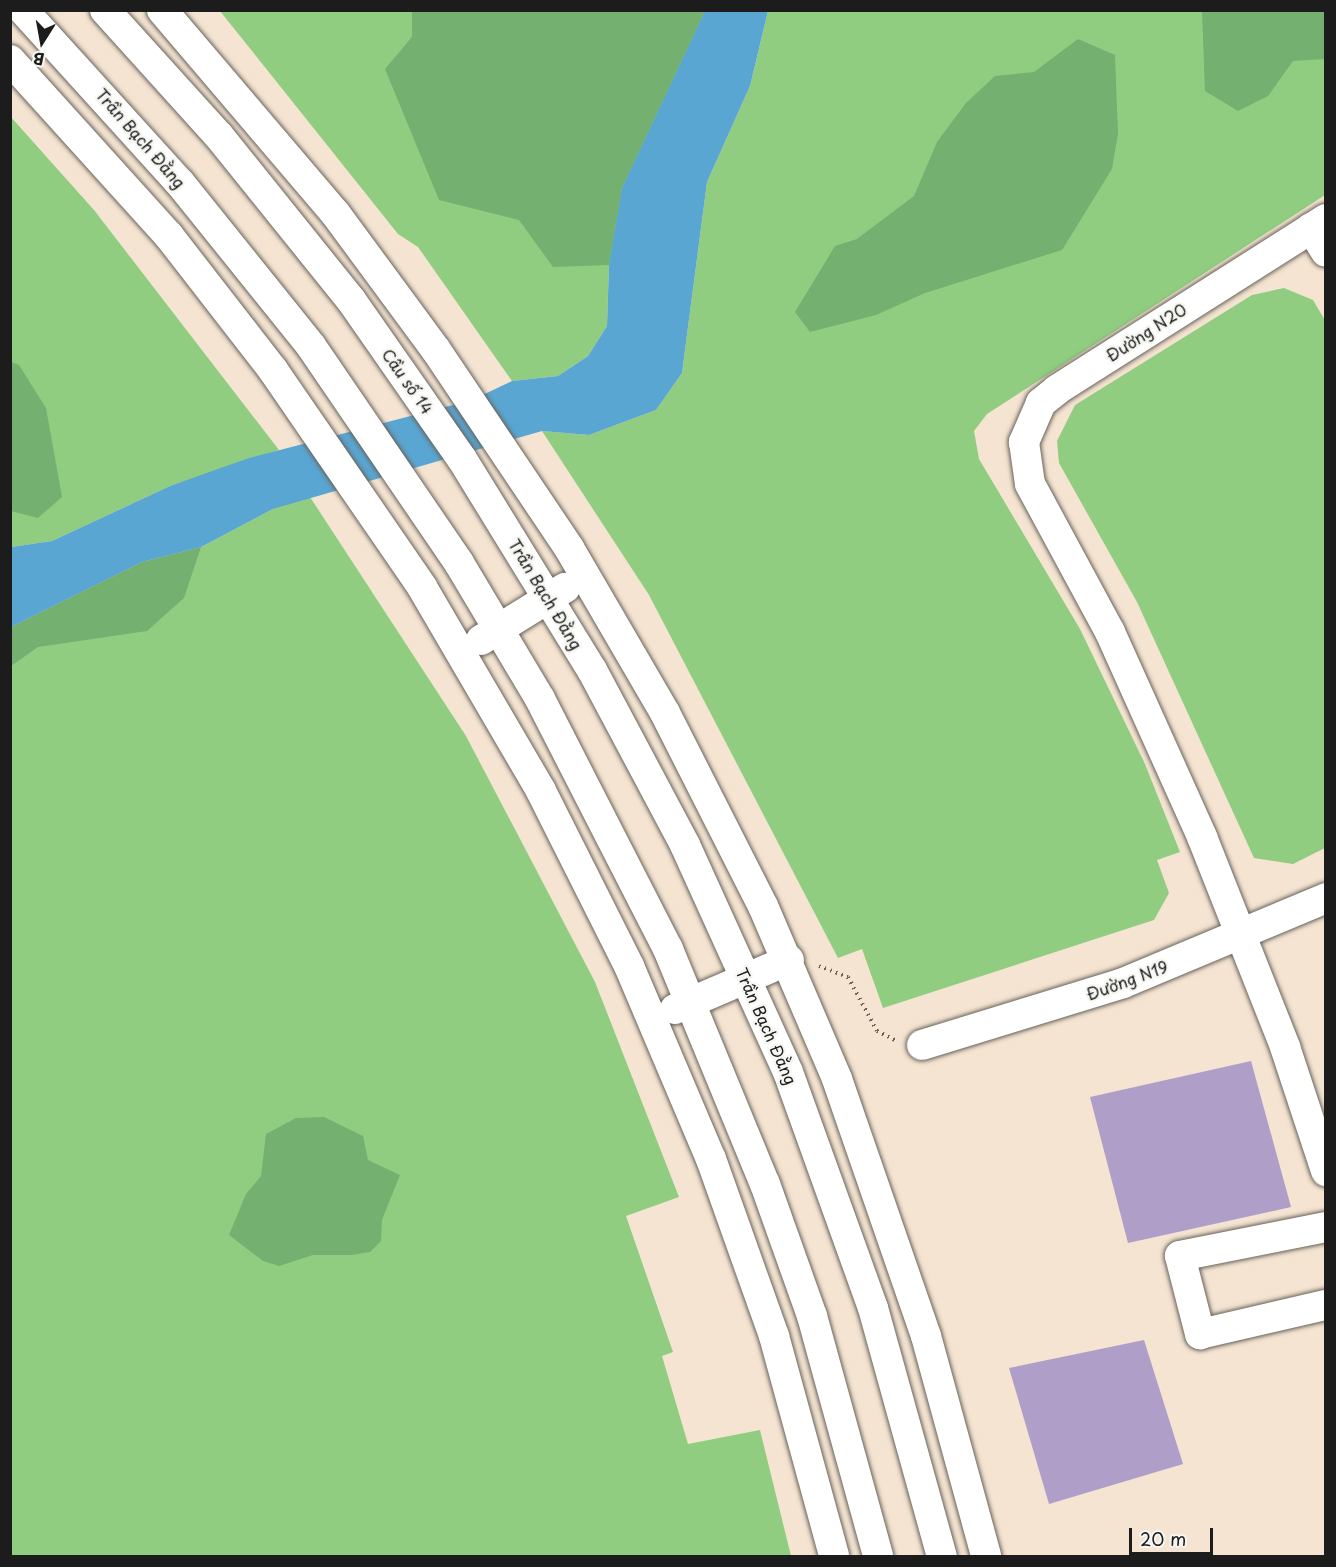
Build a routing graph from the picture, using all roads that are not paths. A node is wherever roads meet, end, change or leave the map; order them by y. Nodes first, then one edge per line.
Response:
1 (23, 10) edge
2 (105, 10) edge
3 (169, 18) edge
4 (146, 53) junction
5 (10, 60) edge
6 (101, 93) junction
7 (69, 122) junction
8 (1321, 233) edge
9 (508, 531) joint
10 (586, 576) junction
11 (549, 598) junction
12 (498, 629) junction
13 (461, 652) junction
14 (1326, 898) edge
15 (1242, 935) junction
16 (789, 960) junction
17 (747, 978) junction
18 (691, 1002) junction
19 (652, 1018) junction
20 (922, 1045) road end
21 (1326, 1171) edge
22 (1326, 1227) edge
23 (1326, 1305) edge
24 (834, 1557) edge
25 (878, 1557) edge
26 (942, 1557) edge
27 (986, 1557) edge

1 - 6 street, Trần Bạch Đằng
2 - 4 street
3 - 4 street
3 - 10 street
4 - 9 street, Cầu số 14
5 - 7 street
6 - 7 street
6 - 12 street, Trần Bạch Đằng
7 - 13 street
8 - 15 street, Đường N20
9 - 11 street, Trần Bạch Đằng
10 - 11 street
10 - 16 street
11 - 12 street
11 - 17 street, Trần Bạch Đằng
12 - 13 street
12 - 18 street
13 - 19 street
14 - 15 street, Đường N19
15 - 20 street, Đường N19
15 - 21 street, Đường N20
16 - 17 street
16 - 27 street
17 - 18 street
17 - 26 street, Trần Bạch Đằng
18 - 19 street
18 - 25 street
19 - 24 street
22 - 23 street

